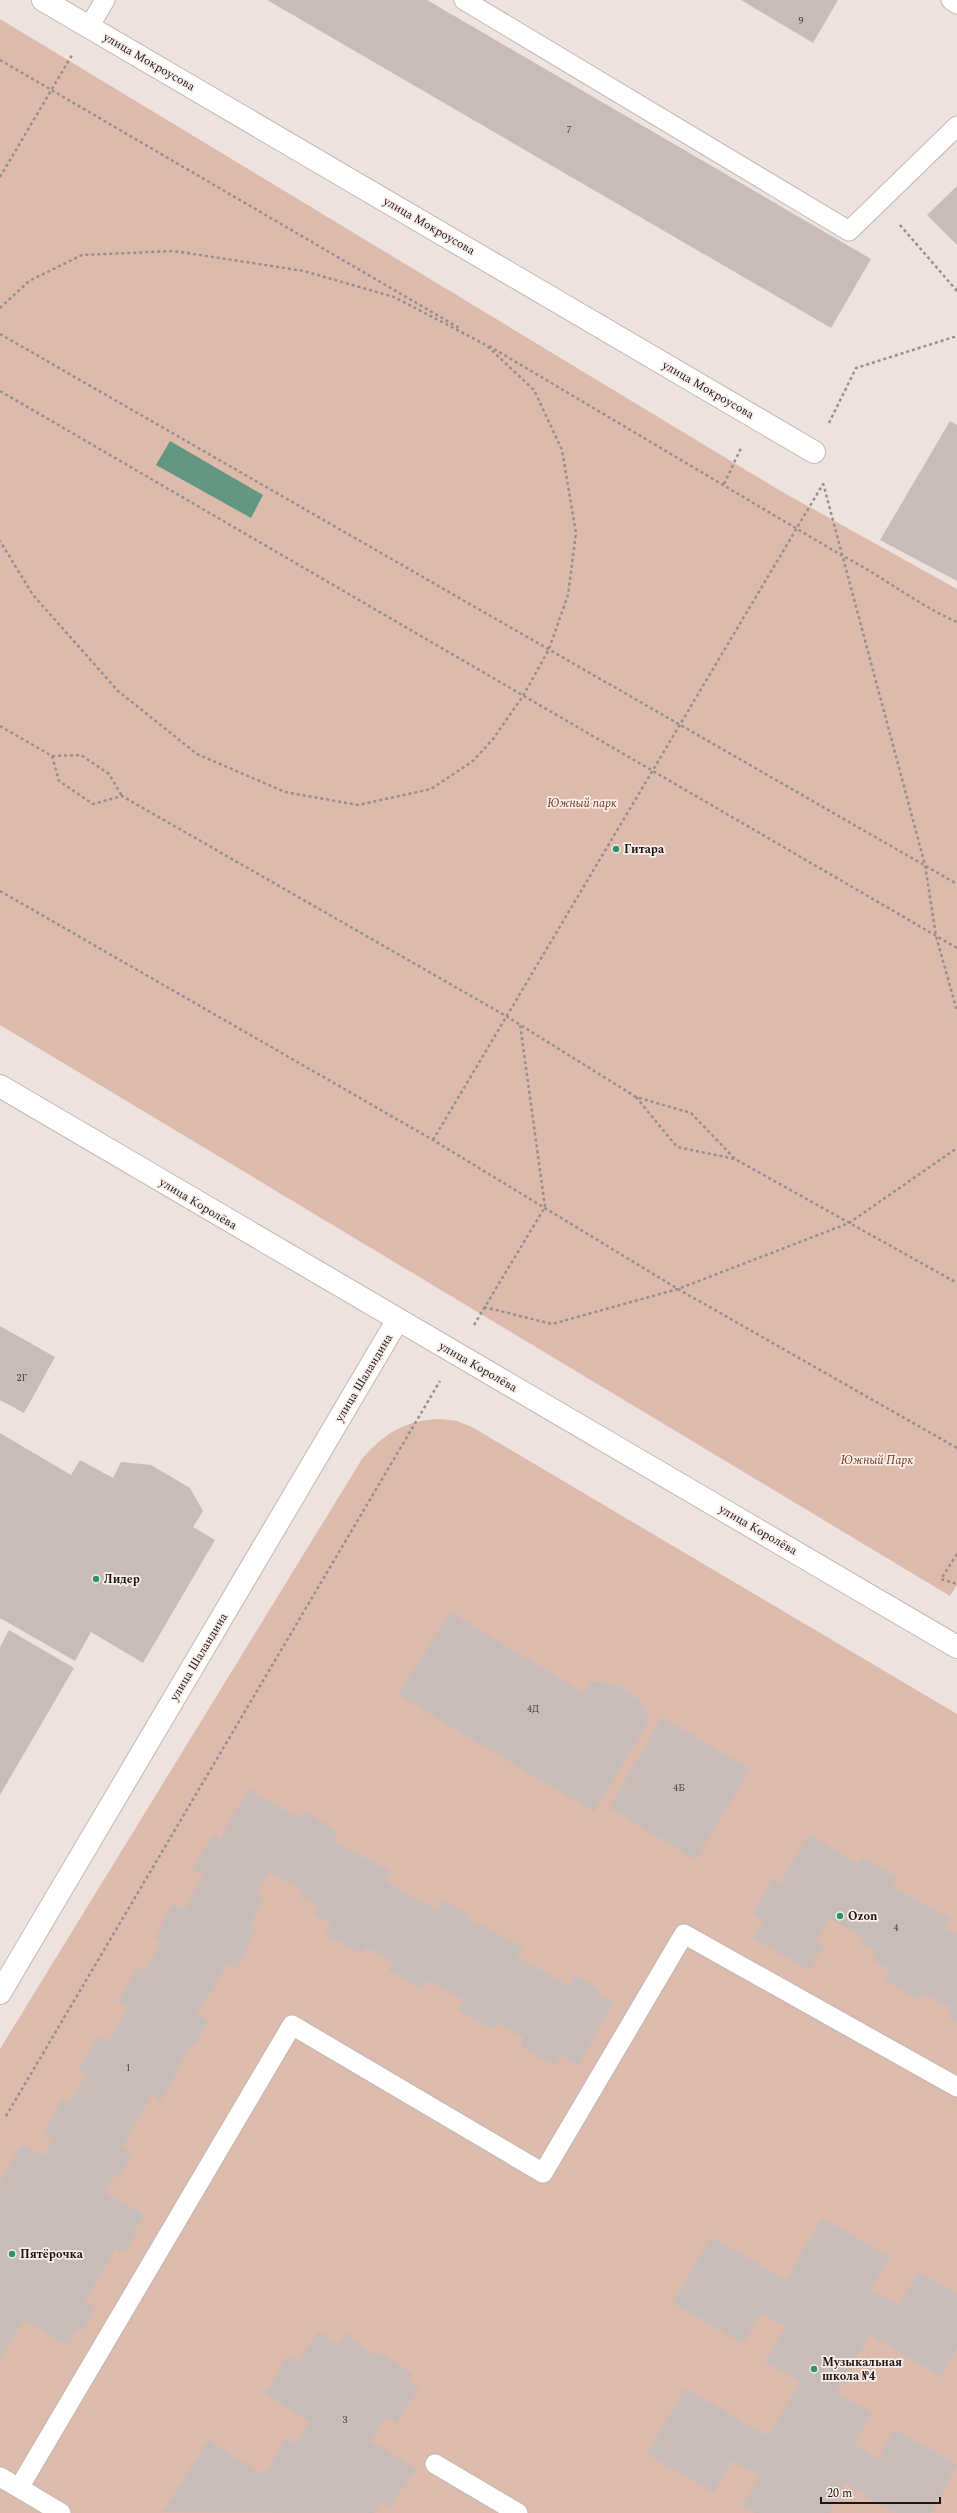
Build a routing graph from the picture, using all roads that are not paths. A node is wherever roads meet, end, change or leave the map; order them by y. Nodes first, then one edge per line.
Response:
1 (43, 0) edge
2 (104, 0) edge
3 (464, 0) edge
4 (951, 0) edge
5 (957, 4) edge
6 (89, 26) junction
7 (957, 126) edge
8 (814, 452) road end
9 (0, 1086) edge
10 (398, 1321) junction
11 (957, 1647) edge
12 (0, 1993) edge
13 (957, 2087) edge
14 (435, 2464) dead end
15 (0, 2477) edge
16 (19, 2488) junction
17 (61, 2513) edge
18 (518, 2513) edge

1 - 6 street, улица Мокроусова
2 - 6 lane
3 - 7 lane
4 - 5 lane
6 - 8 street, улица Мокроусова
9 - 10 street, улица Королёва
10 - 11 street, улица Королёва
10 - 12 street, улица Шаландина
13 - 16 lane
14 - 18 lane
15 - 16 lane
16 - 17 lane

